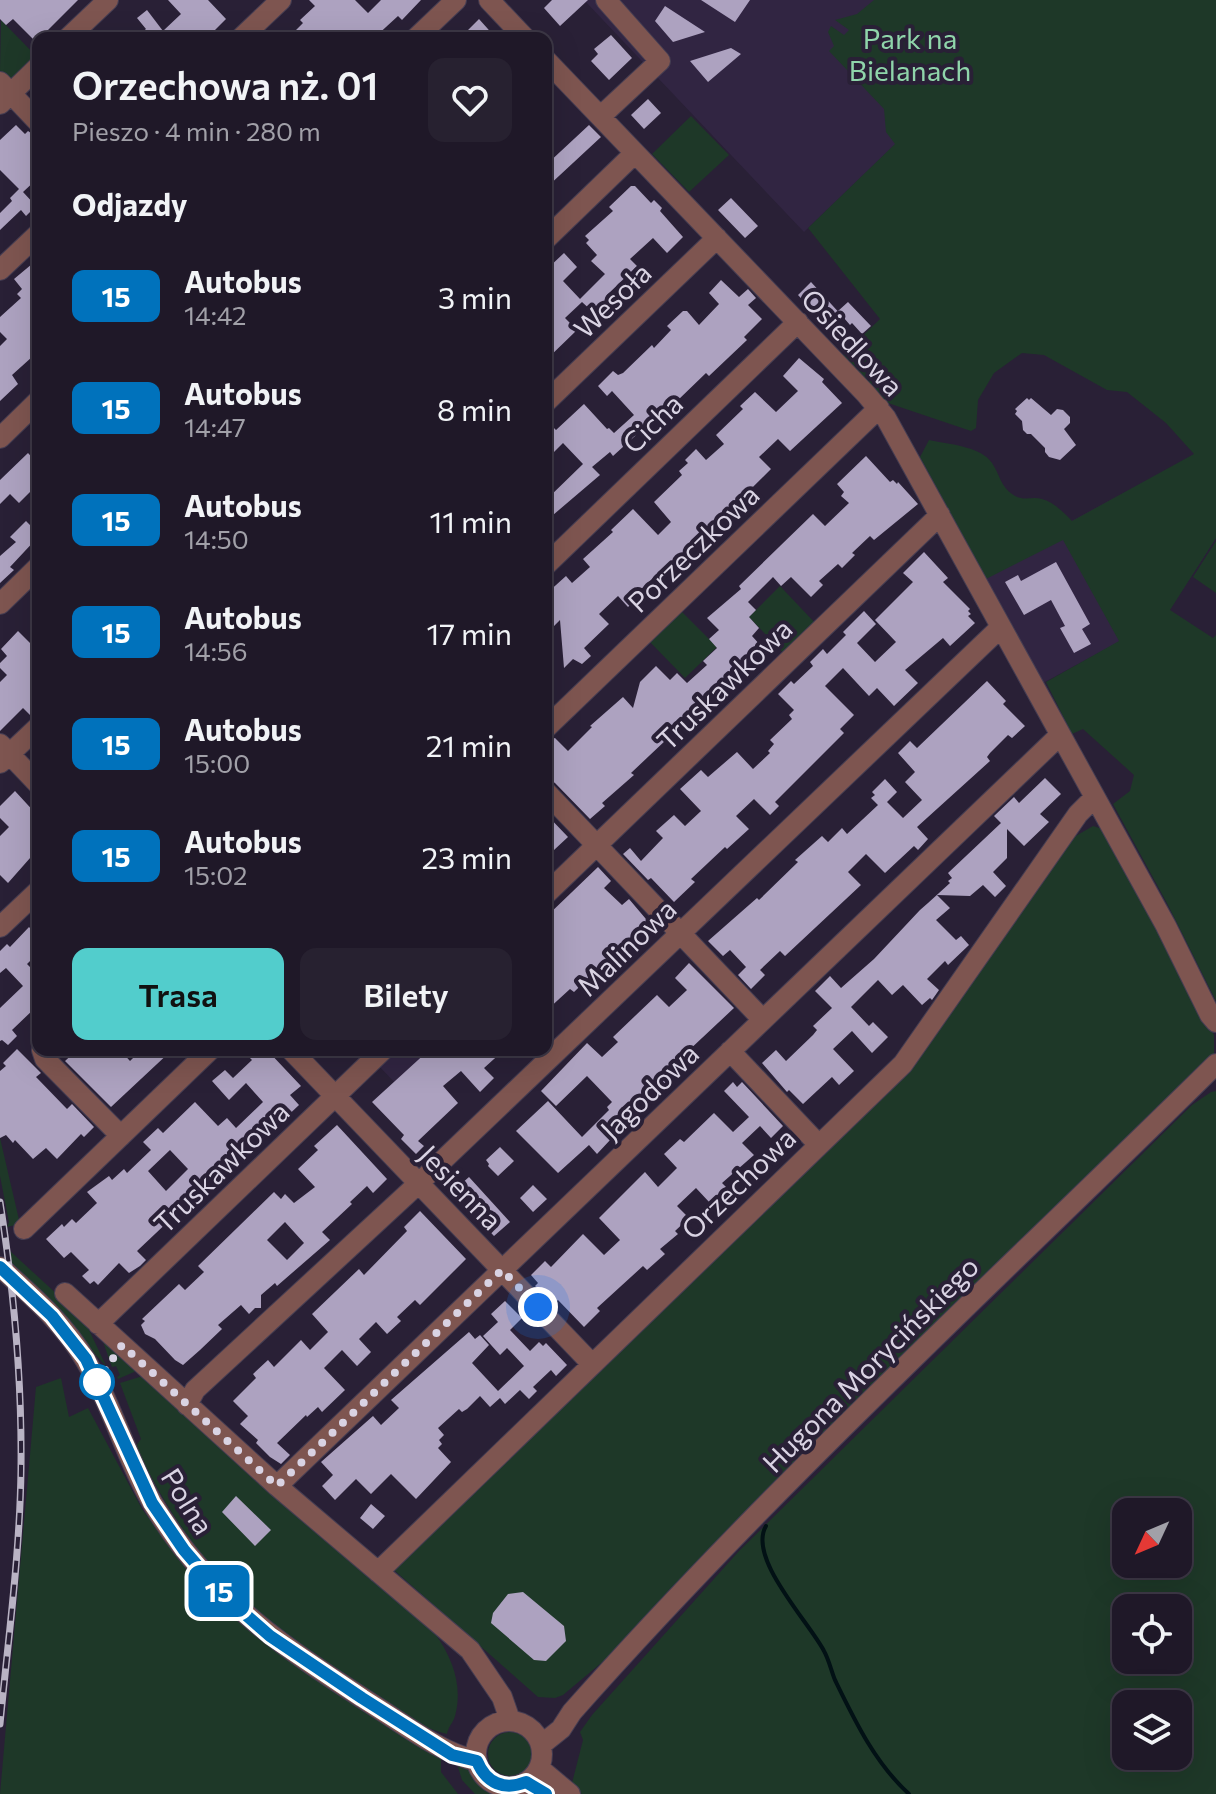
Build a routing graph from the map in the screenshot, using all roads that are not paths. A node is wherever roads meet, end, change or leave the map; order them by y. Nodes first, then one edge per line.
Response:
1 (108, 0) edge
2 (281, 0) edge
3 (456, 0) edge
4 (489, 0) edge
5 (606, 0) edge
6 (74, 32) edge
7 (247, 32) edge
8 (422, 32) edge
9 (519, 32) edge
10 (32, 72) edge
11 (552, 73) edge
12 (4, 93) edge
13 (601, 116) junction
14 (32, 117) edge
15 (635, 153) junction
16 (552, 233) edge
17 (717, 238) junction
18 (32, 240) edge
19 (0, 270) edge
20 (798, 322) junction
21 (552, 396) edge
22 (32, 407) edge
23 (879, 408) junction
24 (0, 438) edge
25 (940, 515) junction
26 (552, 559) edge
27 (32, 573) edge
28 (0, 604) edge
29 (1000, 628) junction
30 (552, 722) edge
31 (32, 732) edge
32 (1059, 736) junction
33 (3, 754) edge
34 (32, 779) edge
35 (552, 798) edge
36 (1094, 798) junction
37 (597, 845) junction
38 (552, 888) edge
39 (32, 897) edge
40 (0, 927) edge
41 (681, 933) junction
42 (763, 1020) junction
43 (1216, 1022) edge
44 (730, 1051) junction
45 (44, 1056) edge
46 (204, 1056) edge
47 (297, 1056) edge
48 (377, 1056) edge
49 (1216, 1064) edge
50 (335, 1096) junction
51 (121, 1136) junction
52 (818, 1144) junction
53 (419, 1183) junction
54 (24, 1229) dead end
55 (0, 1267) edge
56 (502, 1270) junction
57 (65, 1293) dead end
58 (98, 1324) junction
59 (591, 1363) junction
60 (187, 1405) junction
61 (277, 1486) junction
62 (378, 1572) junction
63 (502, 1722) junction
64 (537, 1737) junction
65 (477, 1752) junction
66 (533, 1775) junction
67 (546, 1794) edge
68 (570, 1794) edge

1 - 6 street
2 - 7 street
3 - 8 street
4 - 9 street
5 - 13 street
10 - 12 street
11 - 13 street, Osiedlowa
12 - 14 street
13 - 15 street, Osiedlowa
15 - 16 street
15 - 17 street, Osiedlowa
17 - 20 street, Osiedlowa
17 - 21 street, Wesoła
18 - 19 street
20 - 23 street, Osiedlowa
20 - 26 street, Cicha
22 - 24 street
23 - 25 street, Osiedlowa
23 - 30 street, Porzeczkowa
25 - 29 street, Osiedlowa
25 - 37 street, Truskawkowa
27 - 28 street
29 - 32 street, Osiedlowa
29 - 41 street, Malinowa
31 - 33 street
32 - 36 street, Osiedlowa
32 - 42 street, Jagodowa
33 - 34 street
35 - 37 street
36 - 43 street, Osiedlowa
36 - 52 street, Orzechowa
37 - 38 street, Truskawkowa
37 - 41 street
39 - 40 street
41 - 42 street
41 - 53 street, Malinowa
42 - 44 street, Jagodowa
44 - 52 street
44 - 56 street, Jagodowa
45 - 51 street
46 - 51 street
47 - 50 street, Jesienna
48 - 50 street, Truskawkowa
49 - 64 street, Hugona Morycińskiego
50 - 53 street, Jesienna
50 - 58 street, Truskawkowa
51 - 54 street
52 - 59 street, Orzechowa
53 - 56 street, Jesienna
53 - 60 street, Malinowa
55 - 65 street, Polna
56 - 59 street, Jesienna
56 - 61 street, Jagodowa
57 - 58 street
58 - 60 street
59 - 62 street, Orzechowa
60 - 61 street
61 - 62 street
62 - 63 street
63 - 64 street
63 - 65 street
64 - 66 street
65 - 66 street
66 - 67 street
66 - 68 street

